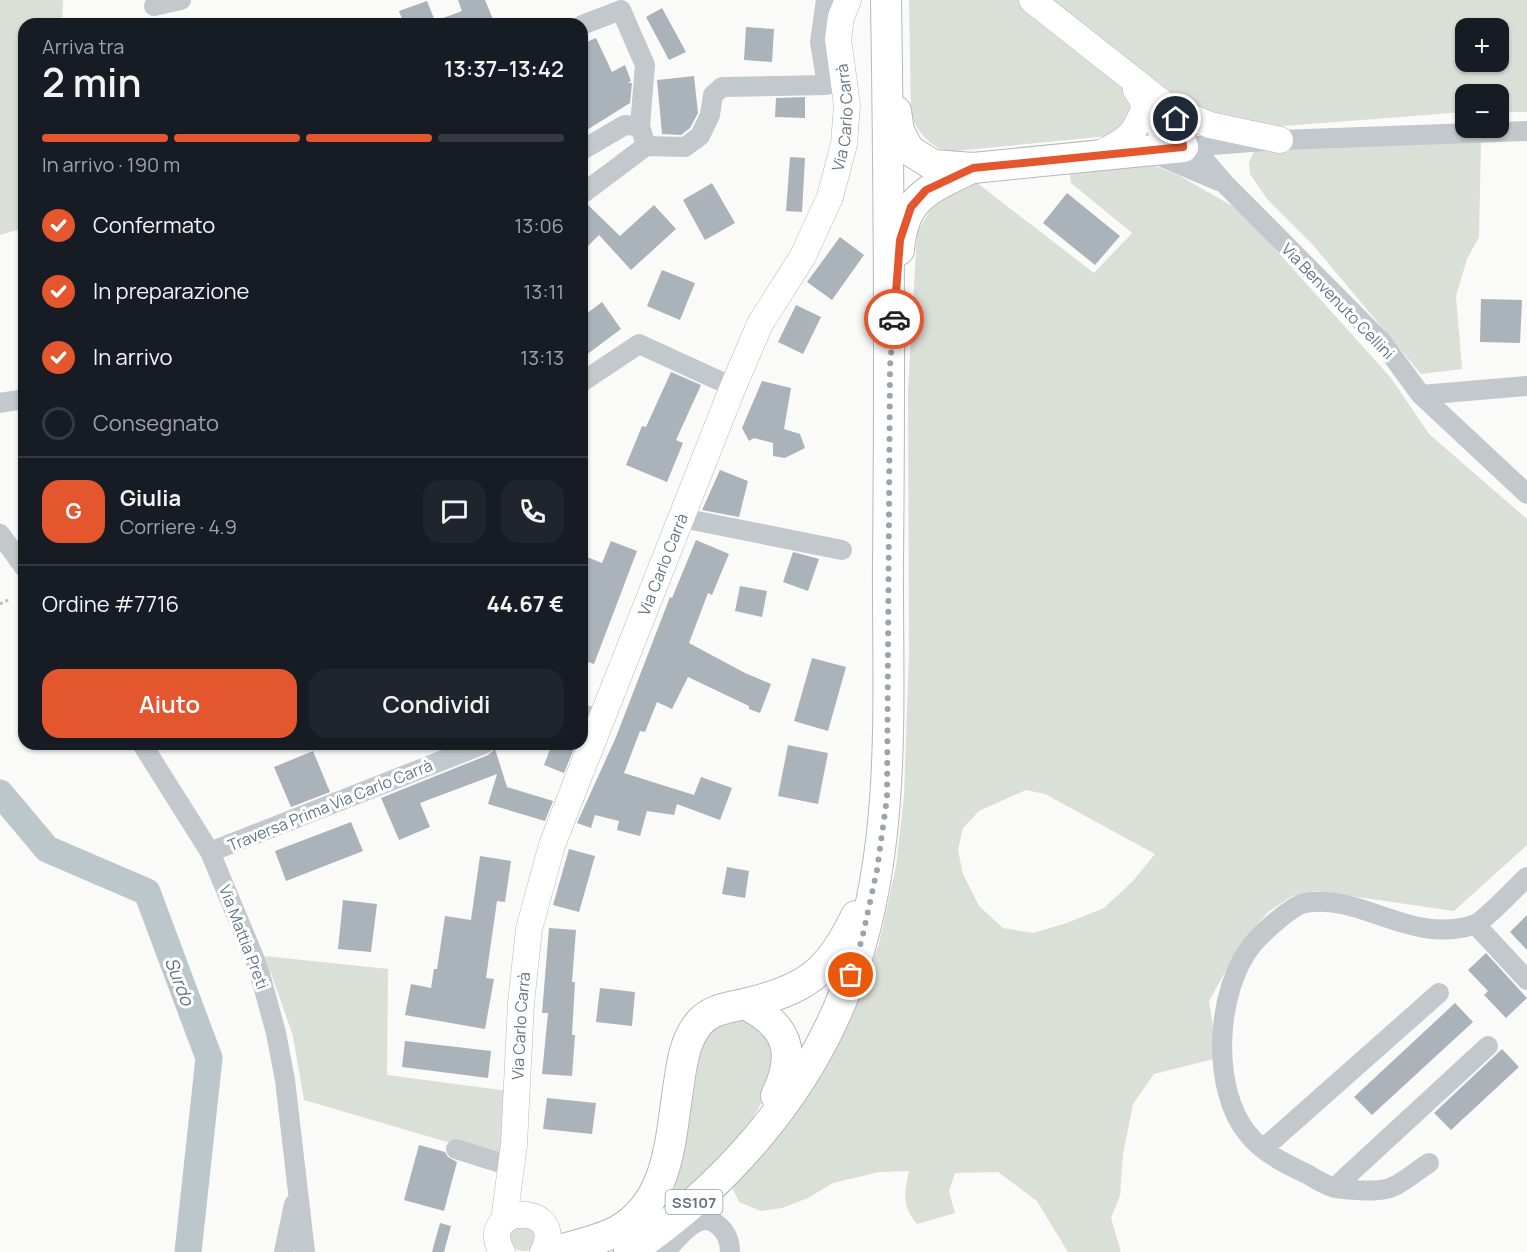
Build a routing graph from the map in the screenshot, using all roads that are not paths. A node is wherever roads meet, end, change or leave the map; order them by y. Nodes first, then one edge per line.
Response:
1 (181, 0) edge
2 (826, 0) edge
3 (848, 0) edge
4 (886, 0) edge
5 (1032, 0) edge
6 (154, 6) dead end
7 (588, 23) edge
8 (887, 47) junction
9 (836, 82) junction
10 (1157, 106) junction
11 (640, 126) junction
12 (1527, 131) edge
13 (1280, 140) junction
14 (1224, 145) junction
15 (646, 146) junction
16 (588, 147) edge
17 (1183, 147) junction
18 (1144, 150) junction
19 (1101, 153) junction
20 (973, 168) junction
21 (1224, 183) junction
22 (588, 190) edge
23 (890, 366) junction
24 (588, 378) edge
25 (1527, 386) edge
26 (733, 387) junction
27 (1421, 394) junction
28 (18, 400) edge
29 (0, 403) edge
30 (1527, 494) edge
31 (682, 518) junction
32 (0, 534) edge
33 (842, 550) dead end
34 (18, 559) edge
35 (593, 716) edge
36 (588, 732) edge
37 (146, 750) edge
38 (469, 750) edge
39 (582, 750) edge
40 (210, 852) junction
41 (877, 870) junction
42 (1527, 877) edge
43 (1476, 925) junction
44 (1527, 980) edge
45 (1439, 993) dead end
46 (745, 1004) junction
47 (1488, 1046) dead end
48 (752, 1144) junction
49 (1264, 1148) junction
50 (456, 1149) dead end
51 (512, 1155) junction
52 (1429, 1163) dead end
53 (298, 1184) junction
54 (1334, 1188) junction
55 (544, 1238) edge
56 (499, 1242) edge
57 (284, 1252) edge
58 (305, 1252) edge
59 (629, 1252) edge
60 (665, 1252) edge
61 (730, 1252) edge

1 - 6 street
2 - 9 street
3 - 9 main road, Via Carlo Carrà
4 - 8 highway, SS107
5 - 10 main road
7 - 11 street
8 - 20 highway
8 - 23 highway, SS107
9 - 15 street
9 - 26 main road, Via Carlo Carrà
10 - 13 main road
10 - 17 main road
10 - 19 main road
11 - 15 street
11 - 16 street
12 - 13 street
13 - 14 street
14 - 17 street
14 - 21 street
15 - 22 street
17 - 18 highway
17 - 21 street, Via Benvenuto Cellini
18 - 19 highway
18 - 21 street, Via Benvenuto Cellini
19 - 20 highway
20 - 23 highway
21 - 27 street, Via Benvenuto Cellini
23 - 41 highway, SS107
24 - 26 street
25 - 27 street
26 - 31 main road, Via Carlo Carrà
27 - 30 street, Via Benvenuto Cellini
28 - 29 street
31 - 33 street
31 - 35 main road, Via Carlo Carrà
32 - 34 street
35 - 36 main road, Via Carlo Carrà
37 - 40 street, Via Mattia Preti
38 - 40 street, Traversa Prima Via Carlo Carrà
39 - 51 main road, Via Carlo Carrà
40 - 53 street, Via Mattia Preti
41 - 46 highway
41 - 48 highway, SS107
42 - 43 street
43 - 44 street
43 - 49 street
45 - 49 street
46 - 48 highway
46 - 55 highway
47 - 54 street
48 - 59 highway, SS107
49 - 54 street
50 - 51 street
51 - 55 main road, Via Carlo Carrà
51 - 56 main road, Via Carlo Carrà
52 - 54 street
53 - 57 street, Via Mattia Preti
53 - 58 street, Via Mattia Preti
55 - 56 main road
60 - 61 street

